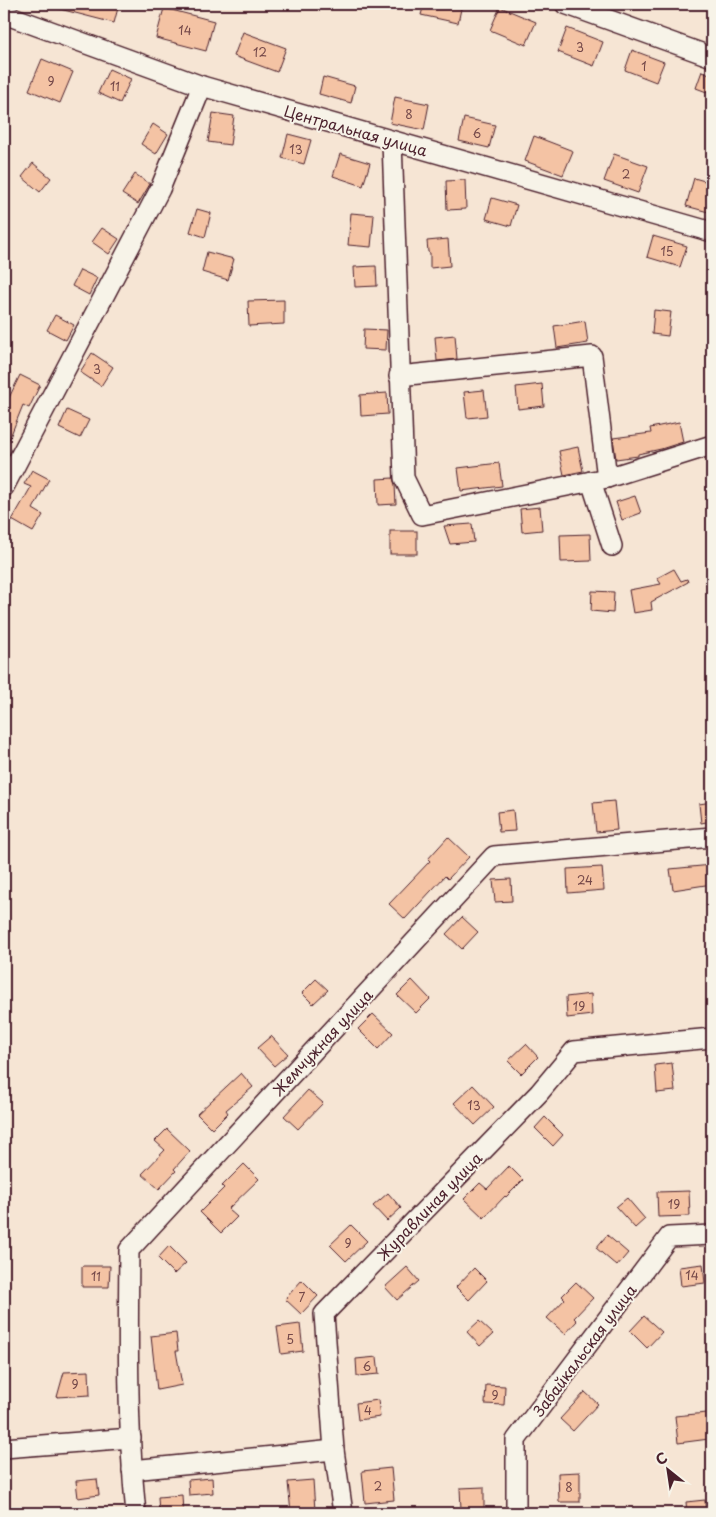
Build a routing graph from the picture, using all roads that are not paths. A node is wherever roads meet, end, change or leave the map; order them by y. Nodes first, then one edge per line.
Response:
1 (565, 4) edge
2 (585, 6) edge
3 (4, 14) edge
4 (712, 57) edge
5 (202, 86) junction
6 (392, 141) junction
7 (712, 232) edge
8 (400, 376) junction
9 (712, 445) edge
10 (599, 480) junction
11 (4, 487) edge
12 (612, 546) dead end
13 (712, 837) edge
14 (712, 1038) edge
15 (712, 1234) edge
16 (131, 1438) junction
17 (4, 1448) edge
18 (334, 1450) junction
19 (132, 1470) junction
20 (136, 1513) edge
21 (343, 1513) edge
22 (516, 1513) edge

1 - 2 street
2 - 4 street
3 - 5 street, Центральная улица
5 - 6 street, Центральная улица
5 - 11 street
6 - 7 street, Центральная улица
6 - 8 street
8 - 10 street
8 - 10 street
9 - 10 street
10 - 12 street
13 - 16 street, Жемчужная улица
14 - 18 street, Журавлиная улица
15 - 22 street, Забайкальская улица
16 - 17 street
16 - 19 street, Жемчужная улица
18 - 19 street
18 - 21 street, Журавлиная улица
19 - 20 street, Жемчужная улица

